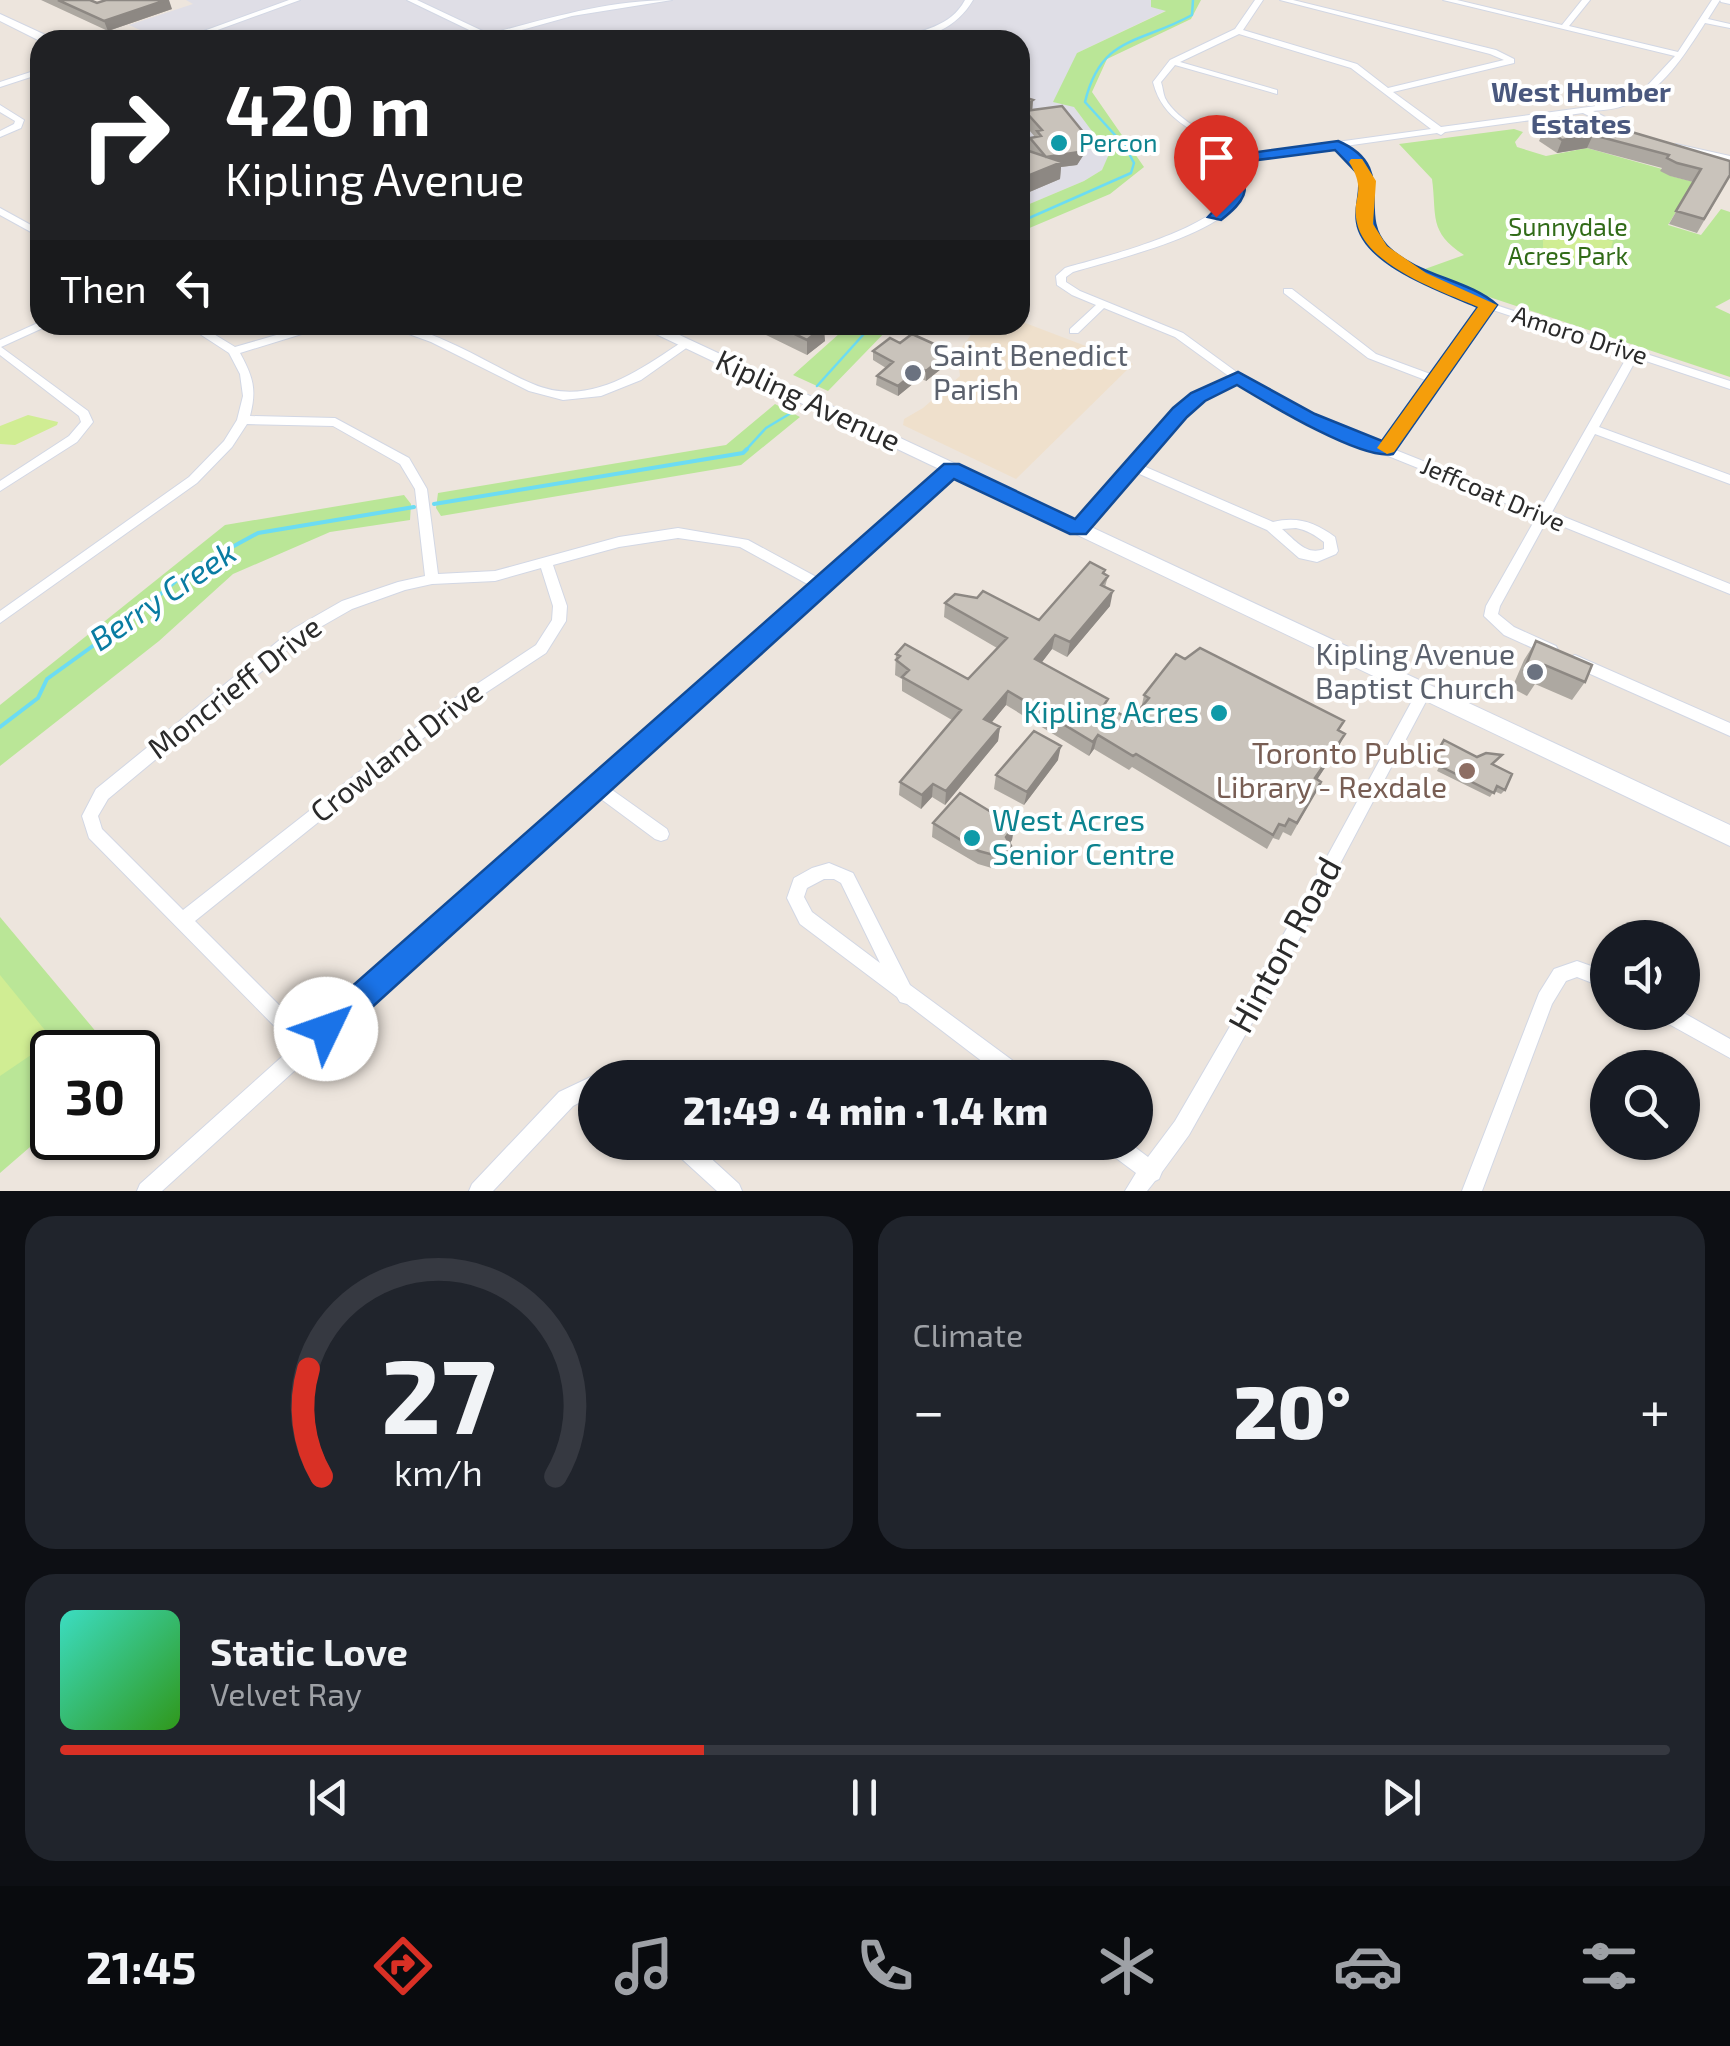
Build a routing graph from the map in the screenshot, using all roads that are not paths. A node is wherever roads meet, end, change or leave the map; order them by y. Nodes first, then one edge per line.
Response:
1 (296, 0) edge
2 (411, 0) edge
3 (668, 0) edge
4 (969, 0) edge
5 (1259, 0) edge
6 (1284, 0) edge
7 (1447, 0) edge
8 (1586, 0) edge
9 (1716, 0) edge
10 (0, 18) edge
11 (1703, 20) junction
12 (1730, 26) edge
13 (1564, 28) junction
14 (210, 30) edge
15 (476, 30) edge
16 (519, 30) edge
17 (930, 30) edge
18 (1238, 31) junction
19 (30, 32) edge
20 (1676, 54) junction
21 (1174, 62) junction
22 (30, 74) edge
23 (0, 85) edge
24 (1390, 90) junction
25 (1274, 92) dead end
26 (0, 108) edge
27 (1586, 111) junction
28 (1441, 132) junction
29 (0, 134) edge
30 (1636, 134) edge
31 (1669, 144) edge
32 (1338, 145) junction
33 (1234, 159) junction
34 (1730, 159) edge
35 (0, 211) edge
36 (30, 228) edge
37 (1288, 291) dead end
38 (1103, 304) junction
39 (1488, 305) junction
40 (1074, 330) dead end
41 (30, 331) edge
42 (208, 335) edge
43 (297, 335) edge
44 (427, 335) edge
45 (667, 335) edge
46 (686, 344) junction
47 (0, 347) edge
48 (234, 351) junction
49 (1634, 354) junction
50 (1238, 378) junction
51 (1435, 380) junction
52 (1730, 385) edge
53 (243, 420) junction
54 (1591, 428) junction
55 (1386, 450) junction
56 (1134, 467) junction
57 (951, 469) junction
58 (1730, 480) edge
59 (0, 487) edge
60 (1541, 515) junction
61 (1272, 527) dead end
62 (1078, 529) junction
63 (546, 564) junction
64 (432, 579) junction
65 (820, 585) junction
66 (1730, 588) edge
67 (0, 618) edge
68 (1424, 692) junction
69 (1730, 730) edge
70 (595, 786) junction
71 (661, 834) dead end
72 (1730, 836) edge
73 (183, 920) junction
74 (1590, 973) edge
75 (906, 996) junction
76 (1696, 1030) edge
77 (307, 1046) junction
78 (1730, 1049) edge
79 (995, 1060) edge
80 (578, 1092) edge
81 (698, 1160) edge
82 (1136, 1160) edge
83 (1152, 1172) junction
84 (147, 1191) edge
85 (479, 1191) edge
86 (732, 1191) edge
87 (1135, 1191) edge
88 (1472, 1191) edge

1 - 14 street
2 - 15 street
3 - 16 street
4 - 17 street
5 - 18 street
6 - 24 street
7 - 13 street
8 - 13 street
9 - 11 street
10 - 19 main road
11 - 12 street
11 - 20 street
13 - 20 street
18 - 21 street
18 - 24 street
20 - 27 street
21 - 25 street
21 - 33 street
22 - 23 street
24 - 28 street
26 - 29 street
27 - 28 street
27 - 30 street
28 - 32 street
31 - 34 street
32 - 33 street
32 - 39 street, Amoro Drive
33 - 38 street, Jeffcoat Drive
35 - 36 street
37 - 51 street
38 - 40 street
38 - 50 street, Jeffcoat Drive
39 - 49 street, Amoro Drive
39 - 51 street
41 - 47 street
42 - 48 street
43 - 48 street
44 - 46 street
45 - 46 main road, Kipling Avenue
46 - 57 main road, Kipling Avenue
47 - 59 street
48 - 53 street
49 - 52 street, Amoro Drive
49 - 54 street
50 - 55 street, Jeffcoat Drive
50 - 56 street
51 - 55 street
53 - 64 street
53 - 67 street
54 - 58 street
54 - 60 street
55 - 60 street, Jeffcoat Drive
56 - 61 street
56 - 62 street
57 - 62 main road, Kipling Avenue
57 - 65 street
60 - 66 street, Jeffcoat Drive
60 - 69 street
62 - 68 main road, Kipling Avenue
63 - 64 street, Moncrieff Drive
63 - 65 street, Moncrieff Drive
63 - 73 street, Crowland Drive
64 - 73 street, Moncrieff Drive
65 - 70 street
68 - 72 main road, Kipling Avenue
68 - 83 street, Hinton Road
70 - 71 street
70 - 77 street
73 - 77 street, Moncrieff Drive
74 - 88 street
75 - 75 street
75 - 79 street
76 - 78 street
77 - 84 street
80 - 85 street
81 - 86 street
82 - 83 street
83 - 87 street, Hinton Road

